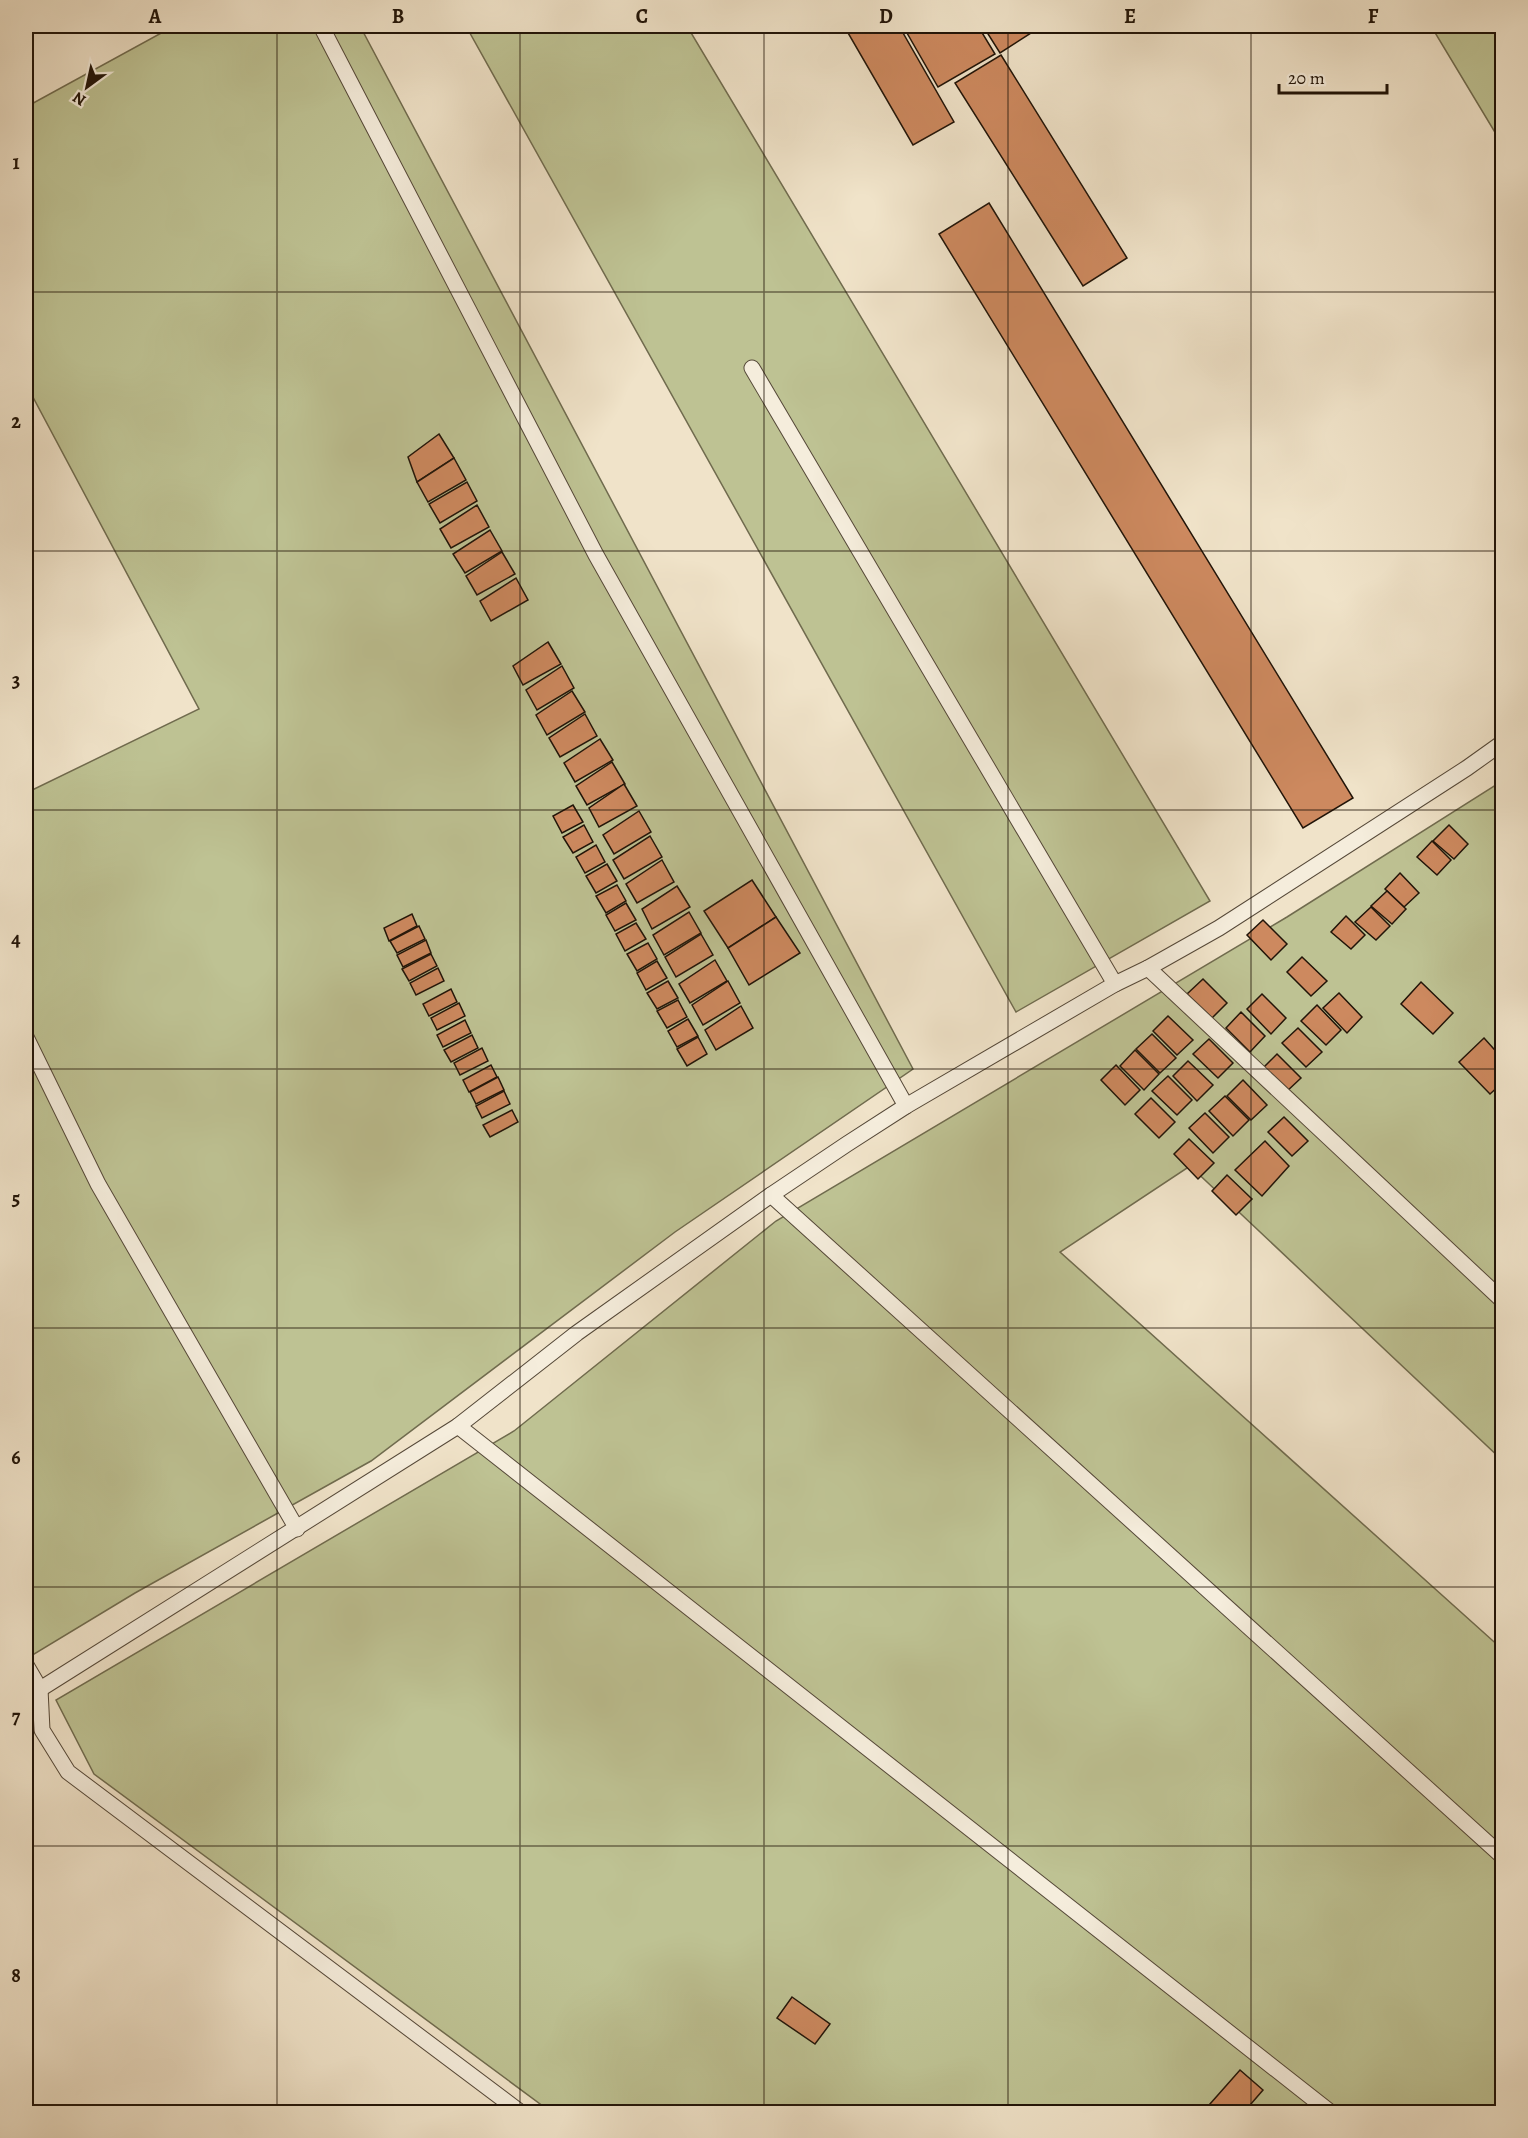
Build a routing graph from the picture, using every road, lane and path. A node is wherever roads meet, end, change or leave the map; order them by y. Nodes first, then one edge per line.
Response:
1 (321, 26) edge
2 (752, 368) dead end
3 (1503, 743) edge
4 (1148, 968) junction
5 (1115, 984) junction
6 (26, 1037) edge
7 (906, 1106) junction
8 (771, 1195) junction
9 (1503, 1300) edge
10 (458, 1426) junction
11 (297, 1529) junction
12 (26, 1665) edge
13 (40, 1689) junction
14 (26, 1698) edge
15 (1503, 1856) edge
16 (520, 2112) edge
17 (1330, 2112) edge

1 - 7 lane
2 - 5 lane
3 - 4 lane
4 - 5 lane
4 - 9 lane
5 - 7 lane
6 - 11 lane
7 - 8 lane
8 - 10 lane
8 - 15 lane
10 - 11 lane
10 - 17 lane
11 - 13 lane
12 - 13 lane
13 - 14 lane
13 - 16 lane

